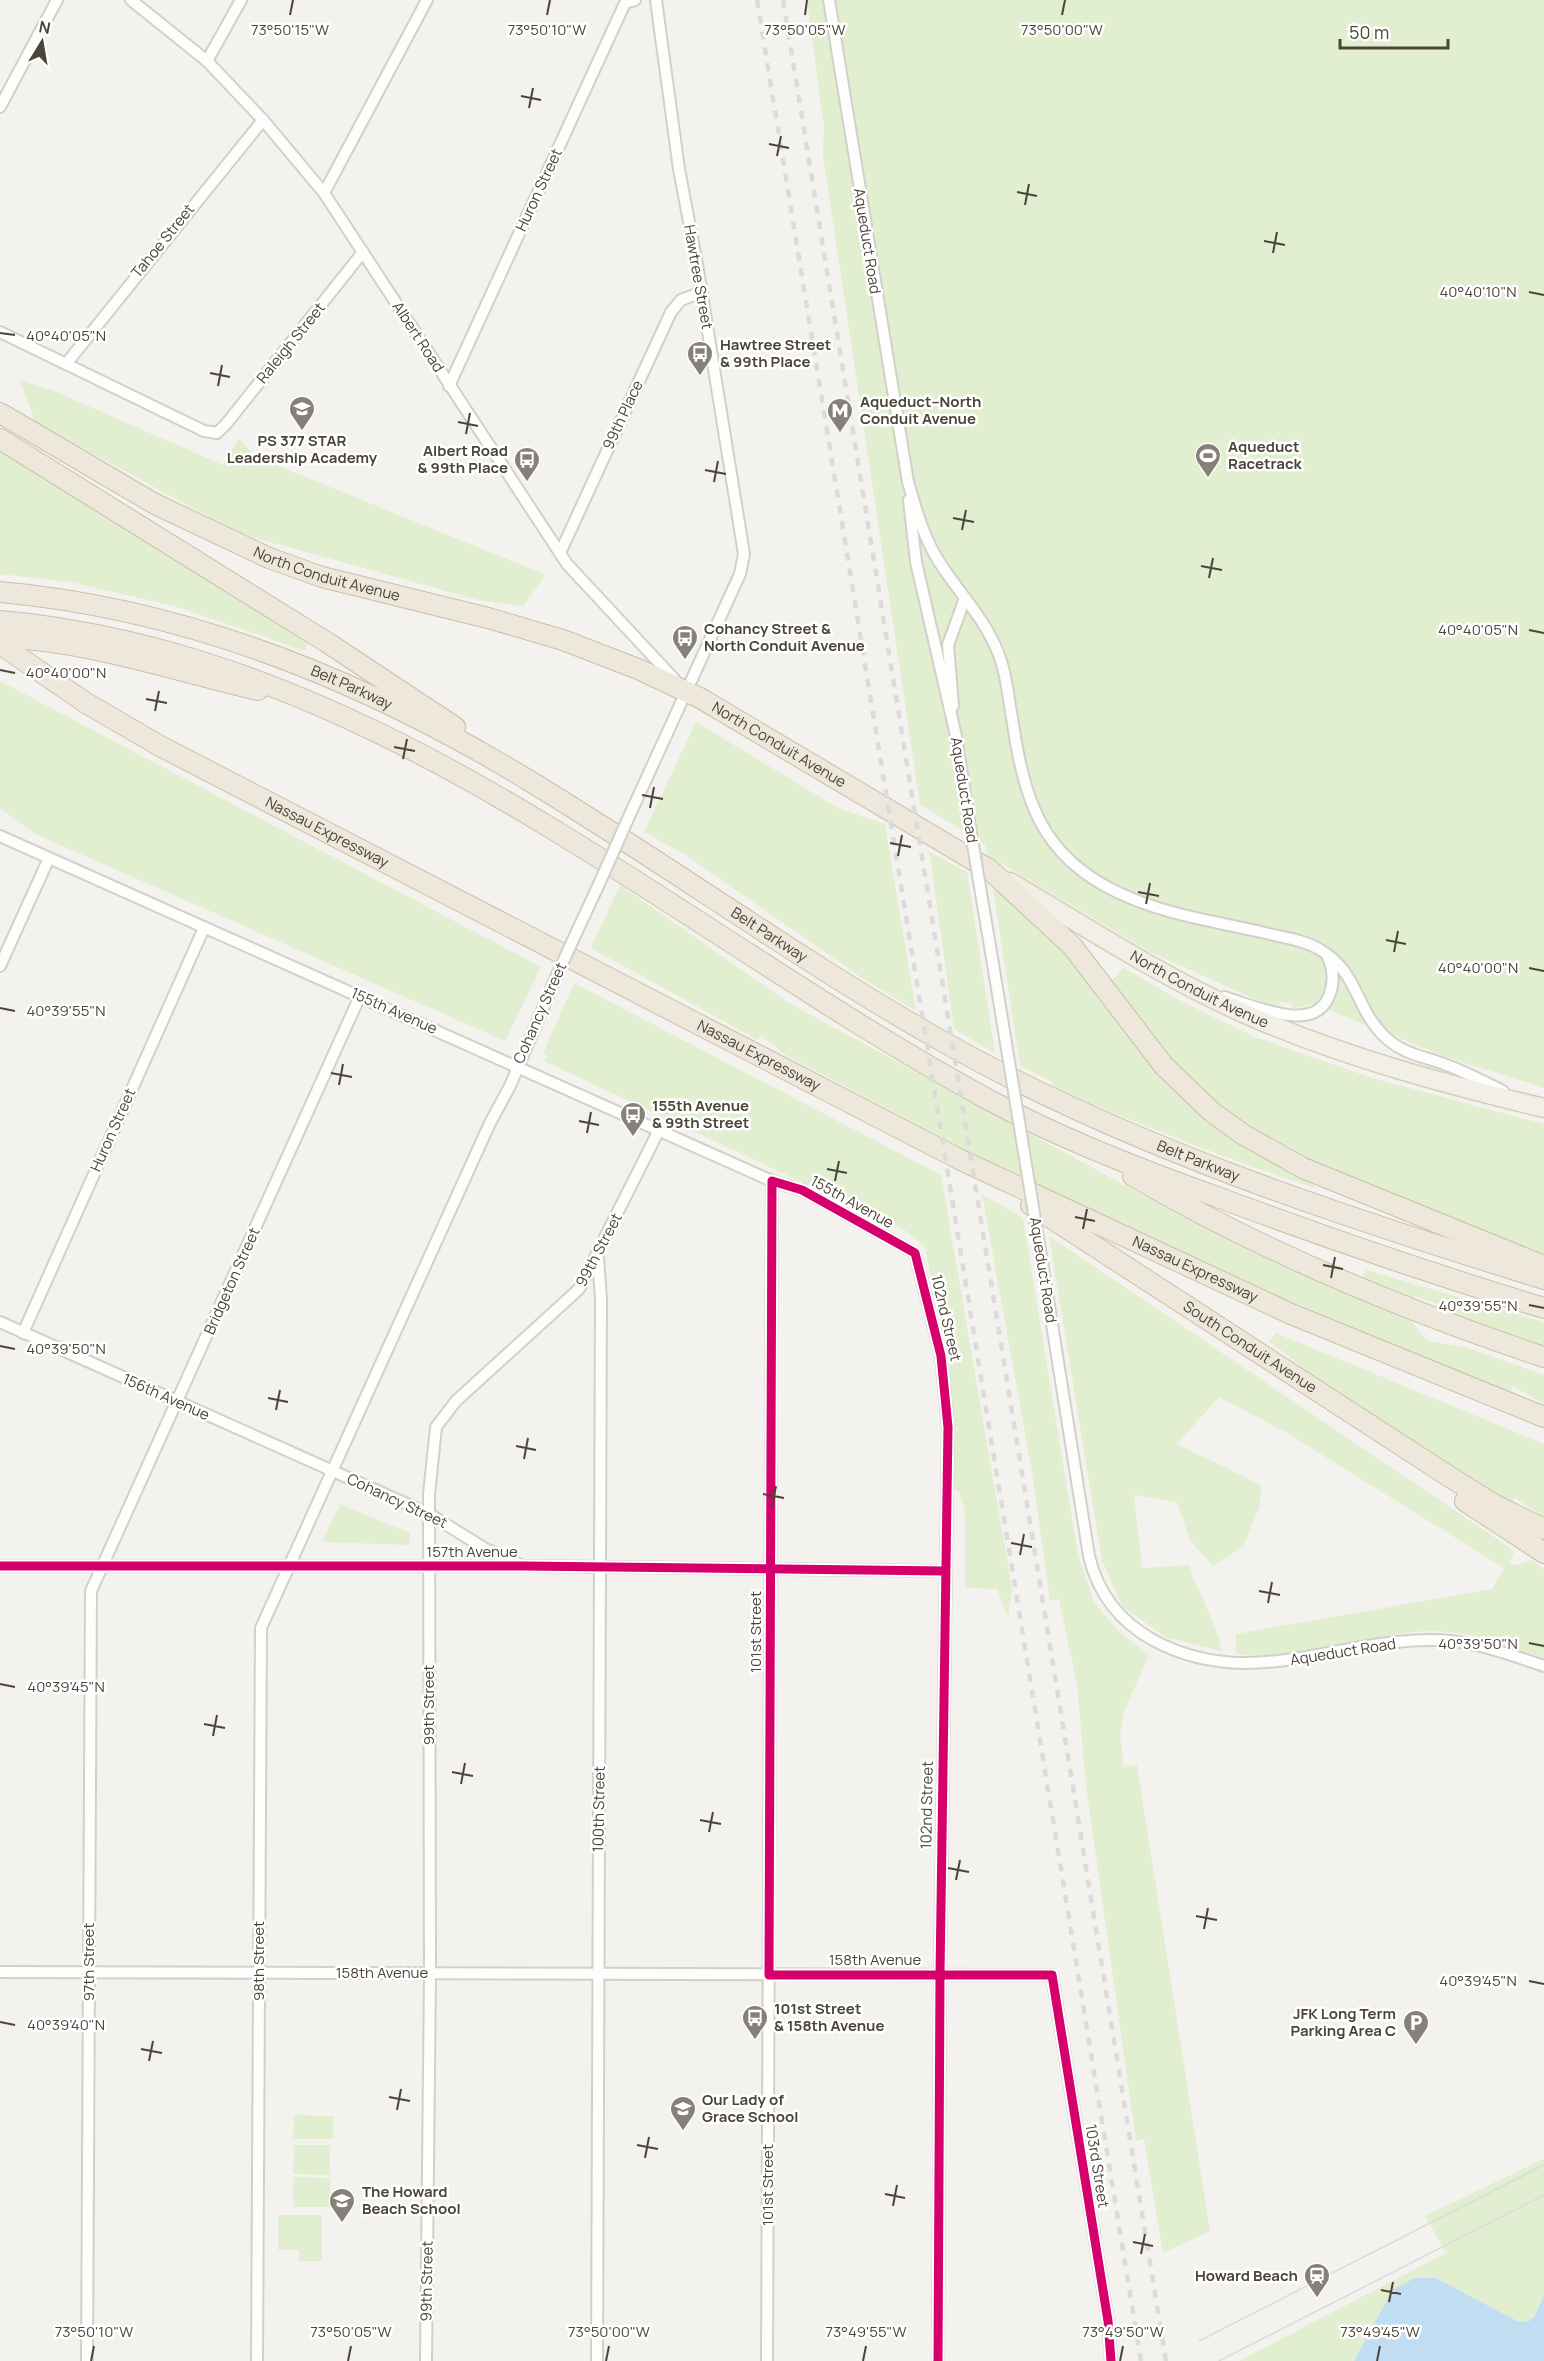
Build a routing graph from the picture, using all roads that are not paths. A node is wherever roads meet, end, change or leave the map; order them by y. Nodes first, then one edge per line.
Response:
1 (57, 0) edge
2 (131, 0) edge
3 (241, 0) edge
4 (427, 0) edge
5 (635, 0) edge
6 (656, 0) edge
7 (829, 0) edge
8 (207, 61) junction
9 (0, 107) edge
10 (263, 120) junction
11 (324, 193) junction
12 (363, 252) junction
13 (702, 292) junction
14 (0, 332) edge
15 (66, 364) junction
16 (449, 386) junction
17 (0, 413) edge
18 (0, 439) edge
19 (908, 482) junction
20 (560, 554) junction
21 (744, 554) joint
22 (0, 592) edge
23 (965, 598) junction
24 (0, 621) edge
25 (0, 637) edge
26 (5, 653) edge
27 (686, 691) junction
28 (325, 706) junction
29 (956, 736) junction
30 (528, 780) junction
31 (0, 836) edge
32 (49, 858) junction
33 (985, 878) junction
34 (204, 928) junction
35 (1327, 955) junction
36 (0, 966) edge
37 (1184, 985) junction
38 (360, 996) junction
39 (516, 1066) junction
40 (1539, 1107) edge
41 (659, 1130) junction
42 (1066, 1137) junction
43 (961, 1160) junction
44 (772, 1181) junction
45 (915, 1253) joint
46 (597, 1257) junction
47 (1544, 1266) edge
48 (1544, 1279) edge
49 (1544, 1308) edge
50 (0, 1322) edge
51 (23, 1333) junction
52 (1544, 1357) edge
53 (178, 1403) junction
54 (1347, 1409) junction
55 (1544, 1417) edge
56 (332, 1471) junction
57 (429, 1514) junction
58 (1544, 1529) edge
59 (1544, 1554) edge
60 (0, 1566) edge
61 (429, 1566) junction
62 (524, 1566) junction
63 (104, 1567) junction
64 (289, 1568) junction
65 (602, 1569) junction
66 (771, 1569) junction
67 (945, 1571) junction
68 (1544, 1666) edge
69 (0, 1972) edge
70 (88, 1972) junction
71 (259, 1973) junction
72 (430, 1974) junction
73 (597, 1974) junction
74 (769, 1975) junction
75 (940, 1975) junction
76 (1052, 1975) joint
77 (87, 2361) edge
78 (257, 2361) edge
79 (426, 2361) edge
80 (597, 2361) edge
81 (767, 2361) edge
82 (938, 2361) edge
83 (1111, 2361) edge

1 - 9 street
2 - 8 street, Albert Road
3 - 8 street
4 - 11 street
5 - 16 street, Huron Street
6 - 13 street, Hawtree Street
7 - 19 street, Aqueduct Road
8 - 10 street, Albert Road
10 - 11 street, Albert Road
10 - 15 street, Tahoe Street
11 - 12 street, Albert Road
12 - 15 street, Raleigh Street
12 - 16 street, Albert Road
13 - 20 street, 99th Place
13 - 21 street, Hawtree Street
14 - 15 street
16 - 20 street, Albert Road
17 - 27 highway, North Conduit Avenue
18 - 30 highway
19 - 23 street, Aqueduct Road
19 - 29 street, Aqueduct Road
20 - 27 street, Albert Road
21 - 27 street, Cohancy Street
22 - 30 highway, Belt Parkway
23 - 29 street
23 - 35 street, Aqueduct Road
24 - 28 highway, Belt Parkway
25 - 28 highway
26 - 43 highway, Nassau Expressway
27 - 33 highway, North Conduit Avenue
27 - 39 street, Cohancy Street, bridge
28 - 42 highway, Belt Parkway
29 - 33 street, Aqueduct Road, bridge
30 - 48 highway, Belt Parkway
31 - 32 street, 155th Avenue
32 - 34 street, 155th Avenue
32 - 36 street
33 - 37 main road, North Conduit Avenue
33 - 47 highway
33 - 68 street, Aqueduct Road, bridge
34 - 38 street, 155th Avenue
34 - 51 street, Huron Street
35 - 37 street
35 - 40 street, Aqueduct Road
37 - 40 main road, North Conduit Avenue
38 - 39 street, 155th Avenue
38 - 53 street, Bridgeton Street
39 - 41 street, 155th Avenue
39 - 56 street, Cohancy Street
41 - 44 street, 155th Avenue
41 - 46 street, 99th Street
42 - 49 highway, Belt Parkway
42 - 52 highway
43 - 54 highway, South Conduit Avenue
43 - 55 highway, Nassau Expressway
44 - 45 street, 155th Avenue
44 - 66 street, 101st Street
45 - 67 street, 102nd Street
46 - 57 street, 99th Street
46 - 65 street, 100th Street
50 - 51 street, 156th Avenue
51 - 53 street, 156th Avenue
53 - 56 street, 156th Avenue
53 - 63 street, Bridgeton Street
54 - 58 highway, South Conduit Avenue
54 - 59 highway
56 - 57 street, Cohancy Street
56 - 64 street, Cohancy Street
57 - 61 street, 99th Street
57 - 62 street, Cohancy Street
60 - 63 street, 157th Avenue
61 - 62 street, 157th Avenue
61 - 64 street, 157th Avenue
61 - 72 street, 99th Street
62 - 65 street, 157th Avenue
63 - 64 street, 157th Avenue
63 - 70 street, 97th Street
64 - 71 street, 98th Street
65 - 66 street, 157th Avenue
65 - 73 street, 100th Street
66 - 67 street, 157th Avenue
66 - 74 street, 101st Street
67 - 75 street, 102nd Street
69 - 70 street, 158th Avenue
70 - 71 street, 158th Avenue
70 - 77 street, 97th Street
71 - 72 street, 158th Avenue
71 - 78 street, 98th Street
72 - 73 street, 158th Avenue
72 - 79 street, 99th Street
73 - 74 street, 158th Avenue
73 - 80 street, 100th Street
74 - 75 street, 158th Avenue
74 - 81 street, 101st Street
75 - 76 street, 158th Avenue
75 - 82 street, 102nd Street
76 - 83 street, 103rd Street

